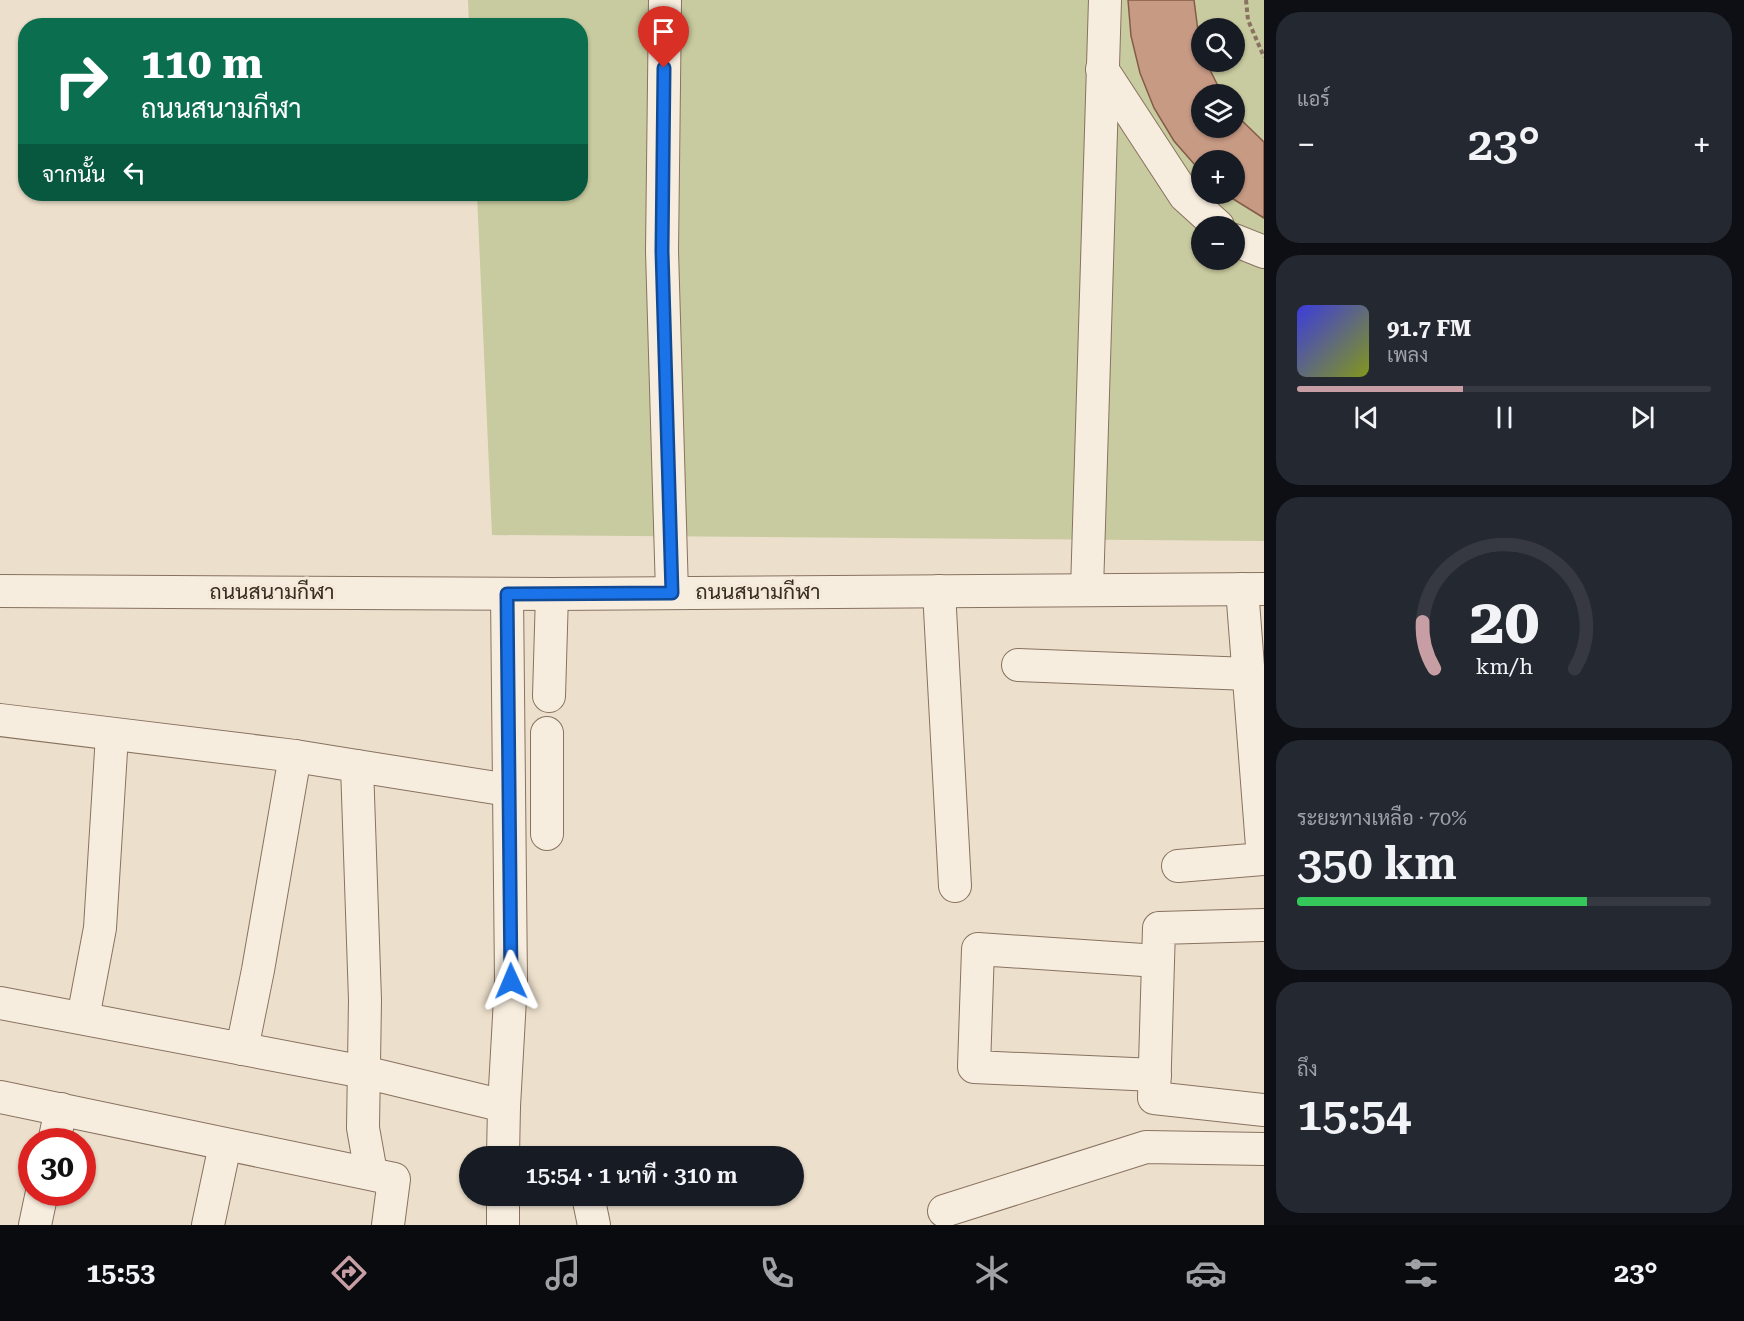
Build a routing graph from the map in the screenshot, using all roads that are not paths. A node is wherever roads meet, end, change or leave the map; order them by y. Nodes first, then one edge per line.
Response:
1 (665, 0) edge
2 (1105, 0) edge
3 (1102, 69) junction
4 (1207, 216) edge
5 (1245, 244) edge
6 (1264, 252) edge
7 (1253, 589) edge
8 (1086, 590) junction
9 (0, 591) edge
10 (939, 591) junction
11 (672, 593) junction
12 (507, 594) junction
13 (552, 594) junction
14 (1018, 665) dead end
15 (1249, 674) junction
16 (549, 696) dead end
17 (0, 720) edge
18 (547, 733) dead end
19 (112, 735) junction
20 (295, 756) junction
21 (357, 766) junction
22 (508, 790) junction
23 (547, 834) dead end
24 (1178, 867) dead end
25 (955, 886) dead end
26 (1264, 925) edge
27 (1158, 961) junction
28 (0, 1003) edge
29 (83, 1018) junction
30 (242, 1049) junction
31 (364, 1072) junction
32 (1155, 1075) junction
33 (0, 1097) edge
34 (504, 1106) junction
35 (61, 1109) junction
36 (1264, 1110) edge
37 (57, 1128) edge
38 (225, 1145) junction
39 (503, 1146) edge
40 (1264, 1149) edge
41 (371, 1173) junction
42 (39, 1206) edge
43 (503, 1206) edge
44 (590, 1206) edge
45 (944, 1211) dead end
46 (35, 1225) edge
47 (208, 1225) edge
48 (388, 1225) edge
49 (503, 1225) edge
50 (594, 1225) edge

1 - 11 street
2 - 3 street
3 - 4 street
3 - 8 street
5 - 6 street
7 - 8 street, ถนนสนามกีฬา
7 - 15 street
8 - 10 street, ถนนสนามกีฬา
9 - 12 street, ถนนสนามกีฬา
10 - 11 street, ถนนสนามกีฬา
10 - 25 street
11 - 13 street, ถนนสนามกีฬา
12 - 13 street, ถนนสนามกีฬา
12 - 22 street
13 - 16 street
14 - 15 street
15 - 24 street
17 - 19 street
18 - 23 street
19 - 20 street
19 - 29 street
20 - 21 street
20 - 30 street
21 - 22 street
21 - 31 street
22 - 34 street
26 - 27 street
27 - 32 street
27 - 32 street
28 - 29 street
29 - 30 street
30 - 31 street
31 - 34 street
31 - 41 street
32 - 36 street
33 - 35 street
34 - 39 street
35 - 37 street
35 - 38 street
38 - 41 street
38 - 47 street
40 - 45 street
41 - 48 street
42 - 46 street
43 - 49 street
44 - 50 street

